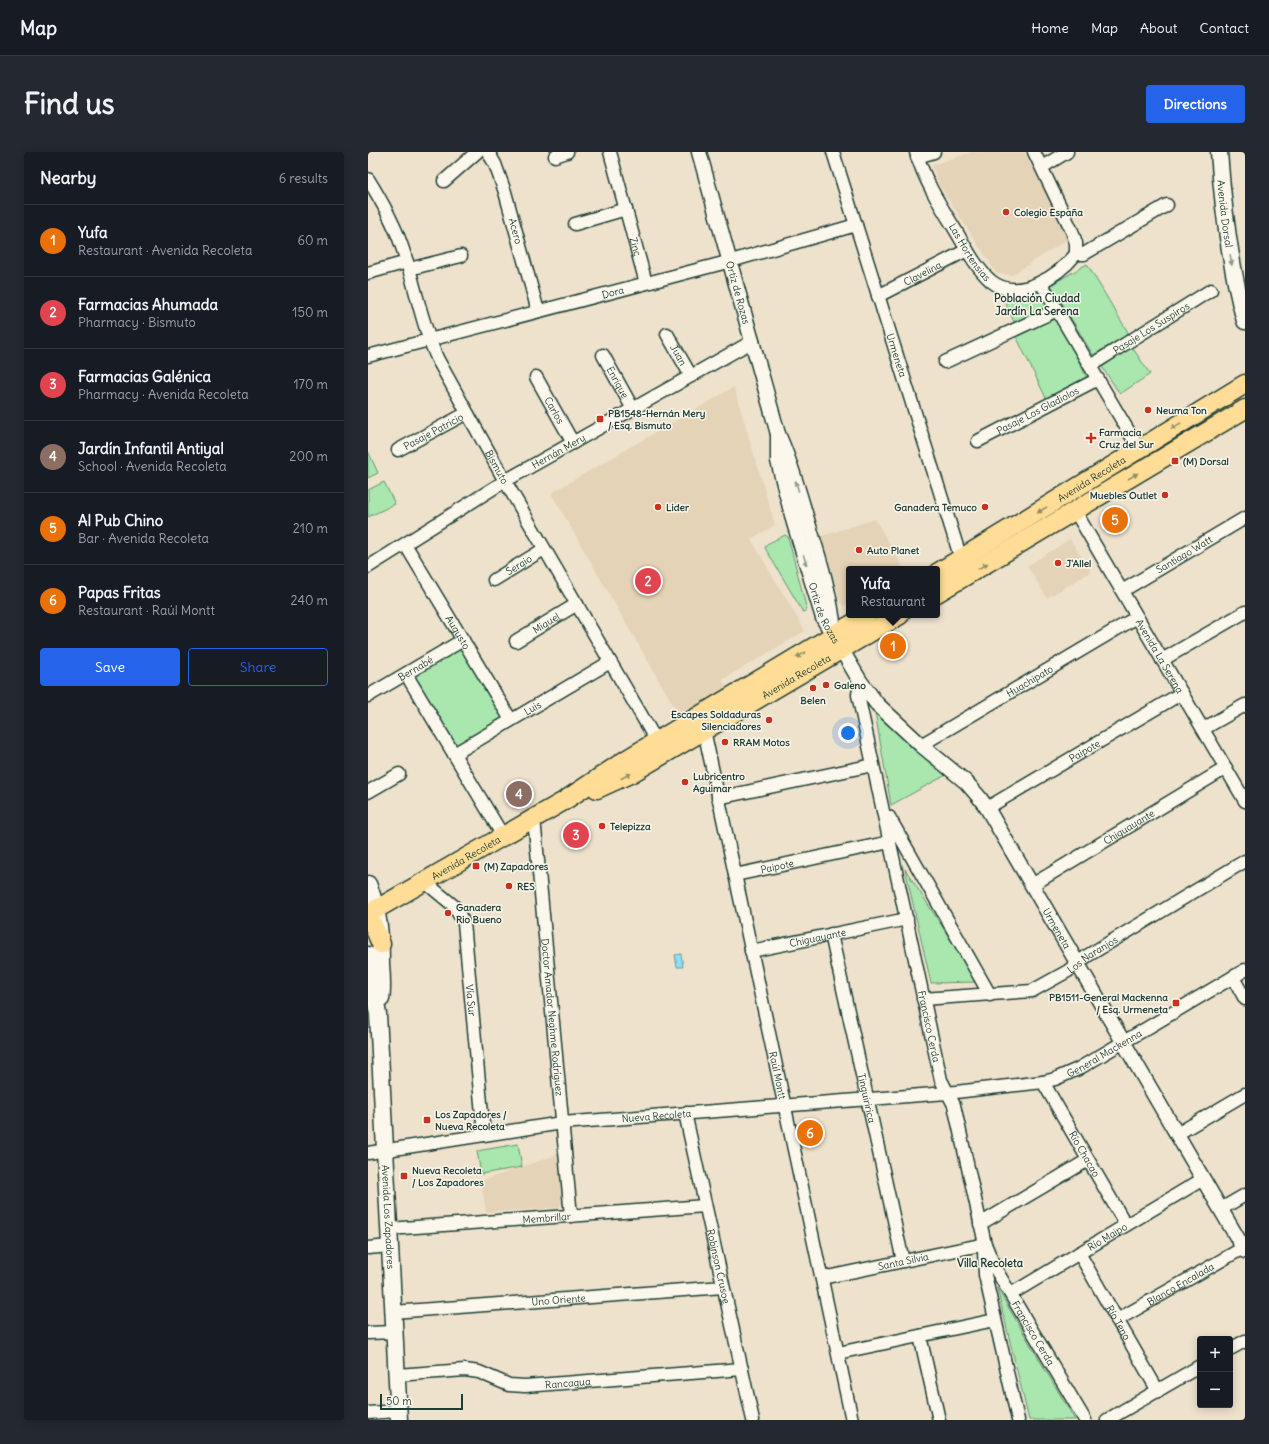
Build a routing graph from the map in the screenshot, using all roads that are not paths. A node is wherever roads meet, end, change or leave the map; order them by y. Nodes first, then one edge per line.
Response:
1 (477, 152) edge
2 (488, 152) edge
3 (567, 152) edge
4 (610, 152) edge
5 (699, 152) edge
6 (833, 152) edge
7 (934, 152) edge
8 (1034, 152) edge
9 (1067, 152) edge
10 (1219, 152) edge
11 (916, 155) edge
12 (555, 156) dead end
13 (1042, 167) junction
14 (368, 179) edge
15 (444, 181) dead end
16 (1166, 205) dead end
17 (626, 209) junction
18 (575, 224) dead end
19 (856, 225) junction
20 (967, 250) junction
21 (1076, 254) junction
22 (461, 256) dead end
23 (731, 261) junction
24 (408, 265) junction
25 (368, 273) edge
26 (646, 283) junction
27 (1041, 283) junction
28 (1211, 290) dead end
29 (878, 296) junction
30 (1057, 310) junction
31 (538, 311) junction
32 (1245, 321) edge
33 (667, 334) dead end
34 (430, 339) junction
35 (753, 341) junction
36 (603, 355) dead end
37 (368, 356) edge
38 (945, 362) dead end
39 (1090, 366) junction
40 (691, 376) junction
41 (536, 377) dead end
42 (1098, 379) junction
43 (1245, 384) edge
44 (633, 408) junction
45 (1245, 409) edge
46 (467, 413) junction
47 (978, 441) dead end
48 (573, 443) junction
49 (1139, 449) junction
50 (398, 450) dead end
51 (505, 481) junction
52 (1075, 511) junction
53 (1245, 518) edge
54 (405, 544) junction
55 (544, 549) junction
56 (962, 559) junction
57 (368, 567) edge
58 (940, 571) edge
59 (494, 580) dead end
60 (954, 583) junction
61 (940, 591) edge
62 (1122, 591) junction
63 (576, 604) junction
64 (1245, 612) edge
65 (1138, 617) junction
66 (865, 618) edge
67 (893, 618) edge
68 (463, 640) junction
69 (516, 641) dead end
70 (838, 642) junction
71 (1162, 660) junction
72 (610, 662) junction
73 (406, 674) junction
74 (860, 681) junction
75 (1182, 693) junction
76 (368, 696) edge
77 (1245, 705) edge
78 (511, 720) junction
79 (1203, 729) junction
80 (704, 730) junction
81 (657, 742) junction
82 (921, 745) junction
83 (454, 754) junction
84 (873, 765) junction
85 (1226, 768) junction
86 (399, 774) dead end
87 (368, 792) edge
88 (718, 798) junction
89 (564, 801) junction
90 (1245, 801) edge
91 (882, 806) junction
92 (987, 808) junction
93 (534, 818) junction
94 (503, 836) junction
95 (890, 842) junction
96 (1245, 861) edge
97 (735, 875) junction
98 (425, 882) junction
99 (368, 884) edge
100 (1032, 884) junction
101 (370, 913) edge
102 (907, 919) junction
103 (831, 934) junction
104 (374, 950) edge
105 (751, 951) junction
106 (1078, 964) junction
107 (1245, 970) edge
108 (1233, 977) junction
109 (990, 994) junction
110 (923, 999) junction
111 (1245, 999) edge
112 (1123, 1042) junction
113 (1043, 1082) junction
114 (947, 1093) junction
115 (1245, 1094) edge
116 (868, 1099) junction
117 (785, 1105) junction
118 (684, 1113) junction
119 (562, 1123) junction
120 (1177, 1134) junction
121 (484, 1135) junction
122 (385, 1150) junction
123 (368, 1153) edge
124 (1088, 1160) junction
125 (1203, 1179) junction
126 (1245, 1195) edge
127 (705, 1206) junction
128 (1221, 1209) junction
129 (571, 1216) junction
130 (980, 1224) junction
131 (1126, 1225) junction
132 (389, 1229) junction
133 (985, 1244) junction
134 (390, 1246) junction
135 (368, 1248) edge
136 (1244, 1249) edge
137 (1079, 1254) junction
138 (903, 1261) junction
139 (822, 1278) junction
140 (723, 1287) junction
141 (1011, 1294) junction
142 (393, 1312) junction
143 (995, 1320) junction
144 (1117, 1320) junction
145 (394, 1332) junction
146 (368, 1333) edge
147 (920, 1336) junction
148 (1245, 1340) edge
149 (1233, 1347) edge
150 (838, 1353) junction
151 (1197, 1368) edge
152 (742, 1369) junction
153 (397, 1375) junction
154 (1158, 1391) junction
155 (368, 1413) edge
156 (399, 1416) edge
157 (753, 1420) edge
158 (852, 1420) edge
159 (939, 1420) edge
160 (1018, 1420) edge
161 (1085, 1420) edge
162 (1108, 1420) edge

1 - 15 street
2 - 31 street, Acero
3 - 12 street
4 - 17 street, Zinc
5 - 23 street, Ortiz de Rozas
6 - 19 street, Urmeneta
7 - 11 street
8 - 13 street
9 - 13 street
10 -> 32 main road, Avenida Dorsal
11 - 20 street, Las Hortensias
13 - 21 street
14 - 24 street, Bismuto
16 - 21 street
17 - 18 street
17 - 26 street, Zinc
19 - 23 street, Dora
19 - 29 street, Urmeneta
20 - 27 street, Las Hortensias
20 - 29 street, Clavelina
21 - 27 street
22 - 24 street
23 - 26 street, Dora
23 - 35 street, Ortiz de Rozas
24 - 25 street
24 - 34 street, Bismuto
26 - 31 street, Dora
27 - 30 street
28 - 39 street, Pasaje Los Suspiros
29 - 56 street, Urmeneta
30 - 38 street
30 - 39 street
31 - 34 street, Dora
33 - 40 street, Juan
34 - 37 street, Dora
34 - 46 street, Bismuto
35 - 40 street, Hernán Mery
35 - 70 street, Ortiz de Rozas
36 - 44 street, Enrique
39 - 42 street
40 - 44 street, Hernán Mery
41 - 48 street, Carlos
42 - 47 street, Pasaje Los Gladiolos
42 - 49 street
43 -> 49 main road, Avenida Recoleta
44 - 48 street, Hernán Mery
52 -> 45 main road, Avenida Recoleta
46 - 50 street, Pasaje Patricio
46 - 51 street, Bismuto
48 - 51 street, Hernán Mery
49 -> 56 main road, Avenida Recoleta
51 - 54 street, Hernán Mery
51 - 55 street, Bismuto
60 -> 52 main road, Avenida Recoleta
52 - 62 street, Avenida La Serena
53 - 62 street, Santiago Watt
54 - 57 street, Hernán Mery
54 - 68 street, Augusto
55 - 59 street, Sergio
55 - 63 street, Bismuto
56 - 58 main road, Avenida Recoleta
56 - 60 main road
60 - 61 main road, Avenida Recoleta
62 - 65 street, Avenida La Serena
63 - 69 street, Miguel
63 - 72 street, Bismuto
64 - 71 street
65 - 71 street, Avenida La Serena
65 - 82 street, Huachipato
66 - 70 main road, Avenida Recoleta
67 - 70 main road, Avenida Recoleta
68 - 73 street, Bernabé
68 - 78 street, Augusto
70 - 74 street, Urmeneta
70 - 80 main road, Avenida Recoleta
70 -> 81 main road, Avenida Recoleta
71 - 75 street, Avenida La Serena
72 - 78 street, Luis
72 - 81 street, Bismuto
73 - 76 street, Bernabé
73 - 83 street
74 - 82 street, Urmeneta
74 - 84 street, Francisco Cerda
75 - 79 street, Avenida La Serena
75 - 92 street, Paipote
77 - 79 street
78 - 83 street, Luis
79 - 85 street, Avenida La Serena
80 - 88 street, Raúl Montt
89 -> 80 main road, Avenida Recoleta
81 - 89 main road, Avenida Recoleta
82 - 92 street, Urmeneta
83 - 94 street
84 - 88 street
84 - 91 street, Francisco Cerda
85 - 90 street, Avenida La Serena
85 - 100 street, Chiguayante
86 - 87 street
88 - 97 street, Raúl Montt
89 - 93 main road, Avenida Recoleta
91 - 95 street, Francisco Cerda
91 - 109 street, Francisco Cerda
92 - 100 street, Urmeneta
93 - 94 main road, Avenida Recoleta
93 - 119 street, Doctor Amador Neghme Rodríguez
94 - 98 main road, Avenida Recoleta
95 - 97 street, Paipote
95 - 102 street, Francisco Cerda
96 - 106 street, Los Naranjos
97 - 105 street, Raúl Montt
98 - 101 main road, Avenida Recoleta
98 - 121 street, Vía Sur
99 - 101 main road
100 - 106 street, Urmeneta
101 - 104 main road
102 - 103 street, Chiguayante
102 - 110 street, Francisco Cerda
103 - 105 street, Chiguayante
103 - 116 street, Tinguiririca
104 - 122 main road, Avenida Los Zapadores
105 - 117 street, Raúl Montt
106 - 109 street, Los Naranjos
106 - 112 street, Urmeneta
107 - 108 street, General Mackenna
108 - 111 street
108 - 112 street, General Mackenna
109 - 110 street, Los Naranjos
110 - 114 street, Francisco Cerda
112 - 113 street, General Mackenna
112 - 120 street, Urmeneta
113 - 114 street, General Mackenna
113 - 124 street, Río Chacao
114 - 116 street, Nueva Recoleta
114 - 130 street, Francisco Cerda
115 - 120 street
116 - 117 street, Nueva Recoleta
116 - 138 street, Tinguiririca
117 - 118 street, Nueva Recoleta
117 - 139 street, Raúl Montt
118 - 119 street, Nueva Recoleta
118 - 127 street, Robinson Crusoe
119 - 121 street, Nueva Recoleta
119 - 129 street, Doctor Amador Neghme Rodríguez
120 - 125 street, Urmeneta
121 - 122 street, Nueva Recoleta
122 - 123 street, Nueva Recoleta
122 - 132 main road, Avenida Los Zapadores
124 - 130 street
124 - 131 street, Río Chacao
125 - 128 street, Urmeneta
125 - 131 street, Río Maipo
126 - 128 street
127 - 129 street, Membrillar
127 - 140 street, Robinson Crusoe
128 - 136 street, Urmeneta
129 - 132 street, Membrillar
130 - 133 street, Francisco Cerda
131 - 137 street, Río Maipo
132 - 134 main road, Avenida Los Zapadores
133 - 138 street, Santa Silvia
133 - 141 street, Francisco Cerda
133 - 143 street, Francisco Cerda
134 - 135 street
134 - 142 main road, Avenida Los Zapadores
136 - 144 street, Blanco Encalada
137 - 141 street, Río Maipo
137 - 144 street, Río Teno
138 - 139 street, Santa Silvia
139 - 150 street, Raúl Montt
140 - 142 street, Uno Oriente
140 - 152 street, Robinson Crusoe
141 - 161 street, Francisco Cerda
142 - 145 main road, Avenida Los Zapadores
143 - 147 street
143 - 160 street, Francisco Cerda
144 - 154 street, Río Teno
145 - 146 street
145 - 153 main road, Avenida Los Zapadores
147 - 150 street
147 - 159 street
148 - 149 street
150 - 158 street, Raúl Montt
151 - 154 street
152 - 153 street, Rancagua
152 - 157 street, Robinson Crusoe
153 - 156 main road, Avenida Los Zapadores
154 - 162 street
155 - 156 street

